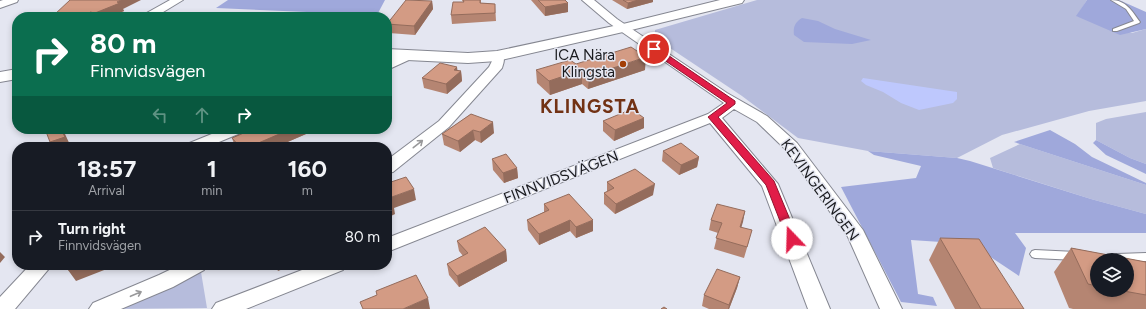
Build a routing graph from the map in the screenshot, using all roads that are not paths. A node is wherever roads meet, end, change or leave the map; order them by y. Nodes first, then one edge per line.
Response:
1 (13, 0) edge
2 (178, 0) edge
3 (587, 0) edge
4 (737, 0) edge
5 (1114, 0) edge
6 (0, 5) edge
7 (156, 12) edge
8 (623, 28) junction
9 (1115, 30) dead end
10 (392, 55) edge
11 (406, 56) junction
12 (497, 56) junction
13 (392, 63) edge
14 (12, 75) edge
15 (0, 77) edge
16 (732, 103) junction
17 (713, 117) junction
18 (226, 134) edge
19 (206, 142) edge
20 (392, 164) edge
21 (392, 243) edge
22 (1035, 254) dead end
23 (1088, 256) edge
24 (1146, 257) edge
25 (1134, 258) edge
26 (37, 270) edge
27 (187, 270) edge
28 (323, 270) edge
29 (2, 309) edge
30 (100, 309) edge
31 (223, 309) edge
32 (819, 309) edge
33 (891, 309) edge

1 - 6 street
2 - 7 street
3 - 8 street, KEVINGERINGEN
4 - 8 street
5 - 9 lane
8 - 12 street
8 - 16 street, KEVINGERINGEN
10 - 11 street
11 - 12 street
11 - 13 street
20 -> 12 street
14 - 15 street
16 - 17 street, FINNVIDSVÄGEN
16 - 33 street, KEVINGERINGEN
17 - 21 street, FINNVIDSVÄGEN
17 - 32 street
18 - 19 street
22 - 23 lane
24 - 25 lane
26 - 29 street
30 -> 27 street
28 - 31 street

